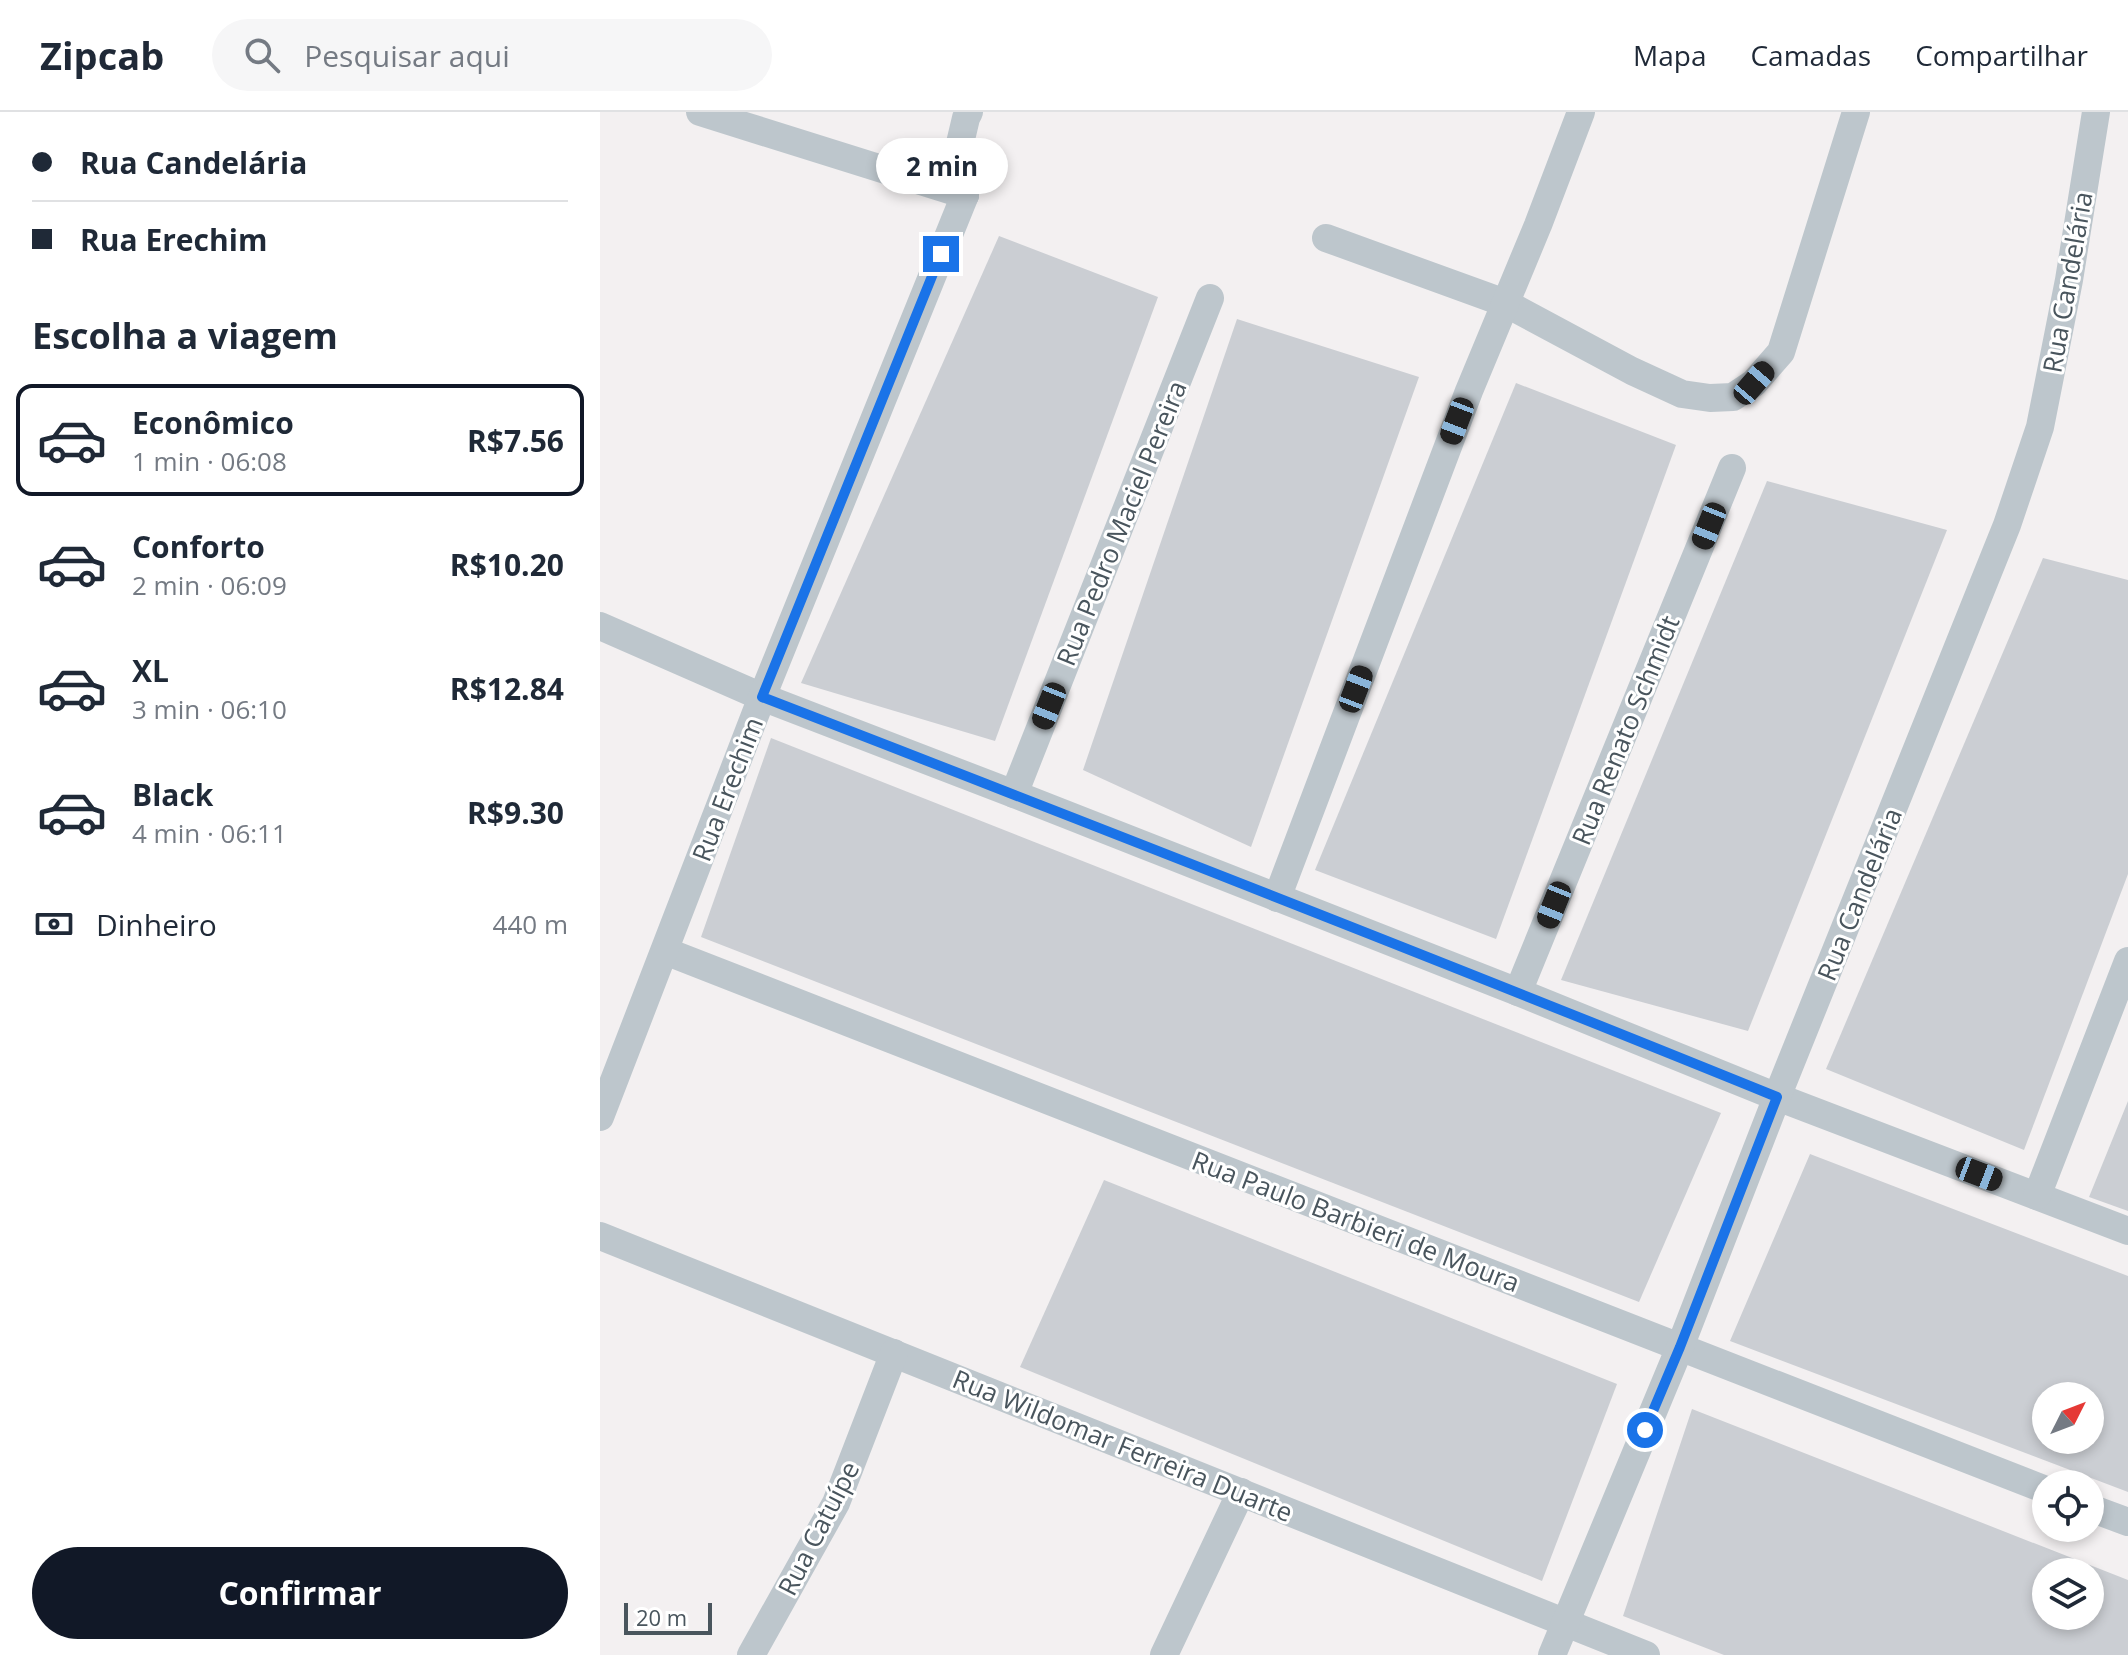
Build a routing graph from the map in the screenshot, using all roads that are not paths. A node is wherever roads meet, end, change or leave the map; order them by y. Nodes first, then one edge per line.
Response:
1 (700, 112) edge
2 (969, 112) edge
3 (1581, 112) edge
4 (1856, 112) edge
5 (2096, 112) edge
6 (965, 195) junction
7 (1326, 238) dead end
8 (1210, 298) dead end
9 (1505, 303) junction
10 (1732, 468) dead end
11 (600, 626) edge
12 (762, 697) junction
13 (1014, 794) junction
14 (1277, 898) junction
15 (665, 951) junction
16 (2128, 961) edge
17 (1518, 992) junction
18 (1777, 1097) junction
19 (600, 1117) edge
20 (2037, 1196) junction
21 (2128, 1231) edge
22 (600, 1236) edge
23 (1680, 1347) junction
24 (894, 1353) junction
25 (2032, 1485) edge
26 (1241, 1492) junction
27 (2104, 1513) edge
28 (2128, 1522) edge
29 (1565, 1623) junction
30 (751, 1655) edge
31 (1164, 1655) edge
32 (1552, 1655) edge
33 (1646, 1655) edge

1 - 6 street
2 - 6 street
3 - 9 street
4 - 9 street
5 - 18 street, Rua Candelária
6 - 12 street, Rua Erechim
7 - 9 street
8 - 13 street, Rua Pedro Maciel Pereira
9 - 14 street
10 - 17 street, Rua Renato Schmidt
11 - 12 street
12 - 13 street
12 - 15 street, Rua Erechim
13 - 14 street
14 - 17 street
15 - 19 street, Rua Erechim
15 - 23 street, Rua Paulo Barbieri de Moura
16 - 20 street
17 - 18 street
18 - 20 street
18 - 23 street, Rua Candelária
20 - 21 street
22 - 24 street, Rua Wildomar Ferreira Duarte
23 - 25 street, Rua Paulo Barbieri de Moura
23 - 29 street, Rua Candelária
24 - 26 street, Rua Wildomar Ferreira Duarte
24 - 30 street, Rua Catuípe
26 - 29 street, Rua Wildomar Ferreira Duarte
26 - 31 street
27 - 28 street
29 - 32 street, Rua Candelária
29 - 33 street, Rua Wildomar Ferreira Duarte

